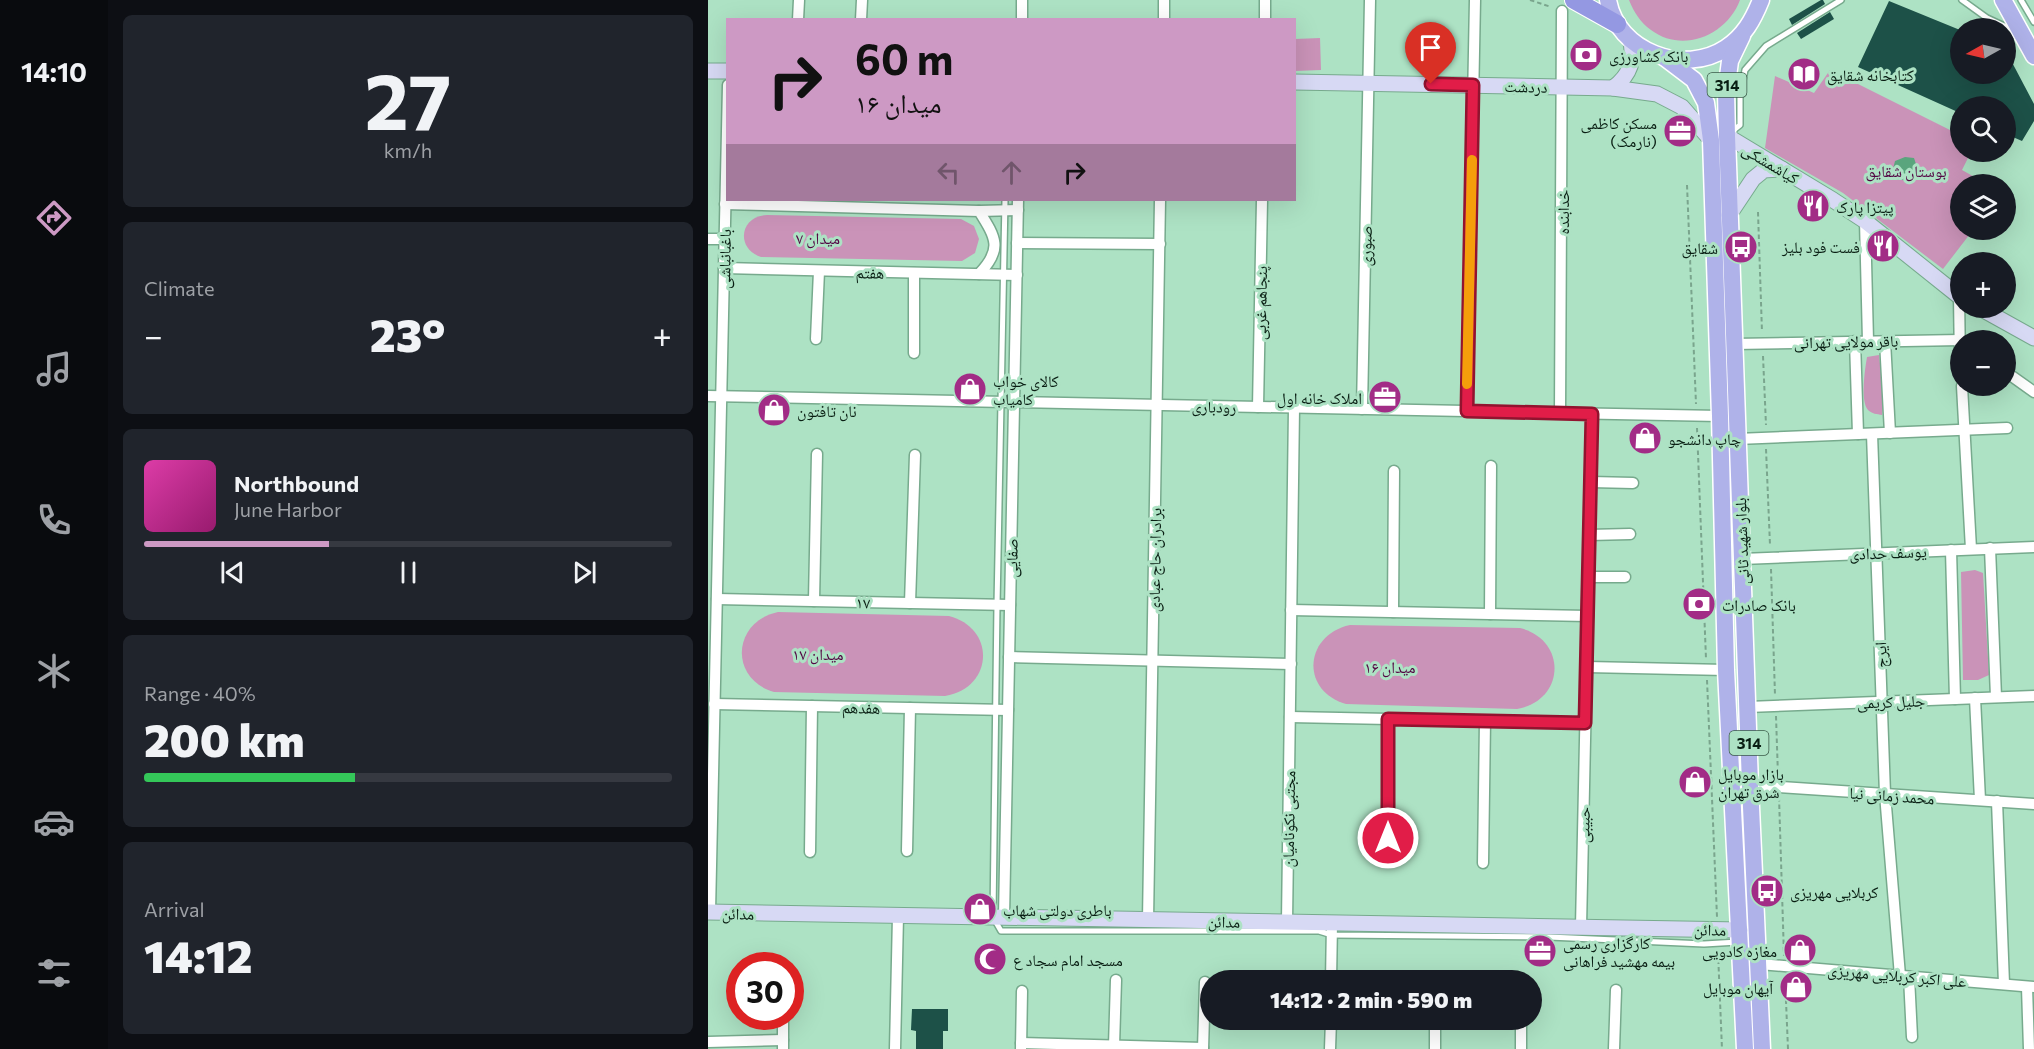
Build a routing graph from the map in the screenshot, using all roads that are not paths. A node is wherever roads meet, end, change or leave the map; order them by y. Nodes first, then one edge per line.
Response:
1 (799, 0) edge
2 (862, 0) edge
3 (1022, 0) edge
4 (1164, 0) edge
5 (1265, 0) edge
6 (1370, 0) edge
7 (1474, 0) edge
8 (1608, 0) edge
9 (1761, 0) edge
10 (1775, 0) edge
11 (1841, 0) edge
12 (1962, 0) edge
13 (2003, 0) edge
14 (2021, 0) edge
15 (1568, 5) edge
16 (798, 18) edge
17 (861, 18) edge
18 (1022, 18) edge
19 (1164, 18) edge
20 (1265, 18) edge
21 (1754, 19) junction
22 (1617, 24) junction
23 (2028, 28) edge
24 (1742, 36) junction
25 (1630, 39) junction
26 (2034, 56) edge
27 (1665, 58) junction
28 (708, 71) edge
29 (726, 71) edge
30 (1296, 82) edge
31 (1368, 83) junction
32 (1473, 85) junction
33 (1562, 87) junction
34 (1613, 88) junction
35 (1719, 138) junction
36 (726, 164) edge
37 (1782, 169) junction
38 (1160, 201) edge
39 (1262, 201) edge
40 (819, 203) edge
41 (725, 204) junction
42 (921, 204) edge
43 (1005, 205) edge
44 (1018, 205) edge
45 (979, 211) junction
46 (1730, 215) junction
47 (1864, 221) junction
48 (708, 238) edge
49 (724, 239) junction
50 (1017, 243) junction
51 (1160, 244) junction
52 (724, 268) junction
53 (819, 271) junction
54 (914, 273) junction
55 (979, 274) junction
56 (1003, 274) junction
57 (1017, 275) junction
58 (1950, 288) edge
59 (1998, 318) edge
60 (2034, 338) edge
61 (816, 339) dead end
62 (1950, 340) edge
63 (1855, 341) junction
64 (1868, 341) junction
65 (1885, 341) junction
66 (1734, 344) junction
67 (914, 353) dead end
68 (2016, 379) edge
69 (2034, 392) edge
70 (708, 396) edge
71 (1962, 396) edge
72 (721, 397) junction
73 (1002, 402) junction
74 (1014, 402) junction
75 (1157, 405) junction
76 (1258, 407) junction
77 (1294, 408) junction
78 (1362, 409) junction
79 (1467, 411) junction
80 (1560, 413) junction
81 (1592, 414) junction
82 (1720, 416) junction
83 (2007, 428) dead end
84 (1964, 430) junction
85 (1890, 433) junction
86 (1858, 434) junction
87 (1872, 434) junction
88 (1737, 439) junction
89 (817, 454) dead end
90 (915, 455) dead end
91 (1491, 466) dead end
92 (1394, 471) dead end
93 (1591, 482) junction
94 (1633, 483) dead end
95 (1630, 534) dead end
96 (1589, 535) junction
97 (2034, 547) edge
98 (1990, 548) junction
99 (1971, 549) junction
100 (1951, 550) junction
101 (1876, 552) junction
102 (1742, 559) junction
103 (1588, 577) junction
104 (1625, 577) dead end
105 (1743, 593) junction
106 (1724, 595) junction
107 (717, 599) junction
108 (814, 601) junction
109 (910, 603) junction
110 (997, 605) junction
111 (1010, 605) junction
112 (1291, 610) junction
113 (1393, 612) junction
114 (1490, 614) junction
115 (1588, 616) junction
116 (712, 652) edge
117 (1009, 657) junction
118 (1152, 661) junction
119 (1291, 664) junction
120 (1587, 667) junction
121 (1726, 670) junction
122 (2034, 696) edge
123 (1996, 697) junction
124 (1976, 698) junction
125 (1956, 699) junction
126 (1882, 702) junction
127 (714, 704) junction
128 (812, 706) junction
129 (1748, 707) junction
130 (910, 708) junction
131 (1002, 710) junction
132 (1290, 717) junction
133 (1388, 719) junction
134 (1485, 721) junction
135 (1585, 723) junction
136 (711, 745) edge
137 (1750, 785) junction
138 (1886, 794) junction
139 (1980, 800) junction
140 (1997, 801) junction
141 (2034, 804) edge
142 (907, 851) dead end
143 (810, 852) dead end
144 (1388, 862) dead end
145 (1484, 863) dead end
146 (709, 912) edge
147 (898, 916) junction
148 (999, 917) junction
149 (1148, 920) junction
150 (1287, 922) junction
151 (1581, 927) junction
152 (1757, 928) junction
153 (1332, 929) junction
154 (1718, 936) junction
155 (1740, 936) junction
156 (1759, 964) junction
157 (1331, 970) edge
158 (1905, 976) junction
159 (1116, 980) dead end
160 (2004, 984) junction
161 (2030, 987) edge
162 (1616, 990) dead end
163 (1022, 991) dead end
164 (1204, 1030) edge
165 (1330, 1030) edge
166 (1435, 1030) edge
167 (1521, 1030) edge
168 (1912, 1038) dead end
169 (708, 1042) edge
170 (783, 1045) edge
171 (1021, 1046) edge
172 (1114, 1046) junction
173 (895, 1049) edge
174 (1203, 1049) edge
175 (1330, 1049) edge
176 (1435, 1049) edge
177 (1521, 1049) edge
178 (1614, 1049) edge
179 (1745, 1049) edge
180 (1762, 1049) edge
181 (2029, 1049) edge

1 - 16 street
2 - 17 street
3 - 18 street
4 - 19 street
5 - 20 street
6 - 31 street, صبوری
7 - 32 street
8 - 22 main road
9 - 21 main road
10 - 21 main road
11 - 35 lane
12 - 23 lane
13 - 23 main road
14 - 23 lane
15 - 22 highway
15 - 33 street, خدابنده
21 - 24 main road
22 - 25 main road
23 - 26 main road
24 - 27 main road
24 - 35 main road, بلوار شهید ثانی / 314
25 - 27 main road
25 - 34 main road
27 - 35 main road, بلوار شهید ثانی / 314
28 - 29 main road
30 - 31 main road, دردشت
31 - 32 main road, دردشت
31 - 78 street, صبوری
32 - 33 main road, دردشت
32 - 79 street
33 - 34 main road, دردشت
33 - 80 street, خدابنده
34 - 35 main road, دردشت
35 - 37 main road, کیاشمشکی
35 - 46 main road, بلوار شهید ثانی / 314
35 - 82 main road, بلوار شهید ثانی / 314
36 - 41 street, باغبانباشی
37 - 46 main road
37 - 47 main road, کیاشمشکی
38 - 51 street, برادران حاج عبادی
39 - 76 street, پنجاهم غربی
40 - 41 street
40 - 42 street
41 - 49 street, باغبانباشی
42 - 45 street
43 - 44 street
43 - 45 street
43 - 56 lane
44 - 50 street, صفایی
45 - 55 street
46 - 66 main road, بلوار شهید ثانی / 314
47 - 58 main road, کیاشمشکی
47 - 64 street
48 - 49 street
49 - 52 street, باغبانباشی
50 - 51 street
50 - 57 street, صفایی
51 - 75 street, برادران حاج عبادی
52 - 53 street, هفتم
52 - 72 street, باغبانباشی
53 - 54 street, هفتم
53 - 61 street
54 - 55 street, هفتم
54 - 67 street
55 - 56 street, هفتم
56 - 57 street, هفتم
56 - 73 lane
57 - 74 street, صفایی
59 - 60 main road
62 - 65 street, باقر مولایی تهرانی
63 - 64 street, باقر مولایی تهرانی
63 - 66 street, باقر مولایی تهرانی
63 - 86 street
64 - 65 street, باقر مولایی تهرانی
65 - 85 street
66 - 88 main road, بلوار شهید ثانی / 314
68 - 69 street
70 - 72 street, رودباری
71 - 84 street
72 - 73 street, رودباری
72 - 107 street, باغبانباشی
73 - 74 street, رودباری
73 - 110 lane
74 - 75 street, رودباری
74 - 111 street, صفایی
75 - 76 street, رودباری
75 - 118 street, برادران حاج عبادی
76 - 77 street, رودباری
77 - 78 street, رودباری
77 - 112 street
78 - 79 street, رودباری
79 - 80 street, رودباری
80 - 81 street, رودباری
81 - 82 street, رودباری
81 - 93 street
82 - 106 main road, بلوار شهید ثانی / 314
83 - 84 street
84 - 85 street
84 - 99 street
85 - 87 street
86 - 87 street
86 - 88 street
87 - 101 street, ایرج
88 - 102 main road, بلوار شهید ثانی / 314
89 - 108 street
90 - 109 street
91 - 114 street
92 - 113 street
93 - 94 street
93 - 96 street
95 - 96 street
96 - 103 street
97 - 98 street, یوسف حدادی
98 - 99 street, یوسف حدادی
98 - 123 street
99 - 100 street, یوسف حدادی
100 - 101 street, یوسف حدادی
100 - 125 street
101 - 102 street, یوسف حدادی
101 - 126 street, ایرج
102 - 105 main road, بلوار شهید ثانی / 314
103 - 104 street
103 - 115 street
105 - 106 main road
105 - 129 main road, بلوار شهید ثانی / 314
106 - 121 main road, بلوار شهید ثانی / 314
107 - 108 street, ۱۷
107 - 116 street, باغبانباشی
108 - 109 street, ۱۷
109 - 110 street, ۱۷
110 - 111 street, ۱۷
110 - 131 lane
111 - 117 street, صفایی
112 - 113 street
112 - 119 street
113 - 114 street
114 - 115 street
115 - 120 street
116 - 127 street, باغبانباشی
117 - 118 street
117 - 131 street, صفایی
118 - 119 street
118 - 149 street, برادران حاج عبادی
119 - 132 street
120 - 121 street
120 - 135 street
121 - 155 main road, بلوار شهید ثانی / 314
122 - 123 street, جلیل کریمی
123 - 124 street, جلیل کریمی
124 - 125 street, جلیل کریمی
124 - 139 street
125 - 126 street, جلیل کریمی
126 - 129 street, جلیل کریمی
126 - 138 street, ایرج
127 - 128 street, هفدهم
127 - 136 street, باغبانباشی
128 - 130 street, هفدهم
128 - 143 street
129 - 137 main road, بلوار شهید ثانی / 314
130 - 131 street, هفدهم
130 - 142 street
131 - 148 street, صفایی
132 - 133 street
132 - 150 street, مجتبی نکونامیان
133 - 134 street
133 - 144 street
134 - 135 street
134 - 145 street
135 - 151 street, حبیبی
136 - 146 street, باغبانباشی
137 - 138 street, محمد زمانی نیا
137 - 152 main road, بلوار شهید ثانی / 314
138 - 139 street, محمد زمانی نیا
138 - 158 street, ایرج
139 - 140 street, محمد زمانی نیا
140 - 141 street, محمد زمانی نیا
140 - 160 street
146 - 147 main road, مدائن
147 - 148 main road, مدائن
147 - 173 street
148 - 149 main road, مدائن
148 - 153 lane
149 - 150 main road, مدائن
150 - 153 main road, مدائن
151 - 153 main road, مدائن
151 - 154 main road, مدائن
152 - 155 main road
152 - 156 main road, بلوار شهید ثانی / 314
153 - 154 lane
153 - 157 street
154 - 155 main road, مدائن
155 - 179 main road, بلوار شهید ثانی / 314
156 - 158 street, علی اکبر کربلایی مهریزی
156 - 180 main road, بلوار شهید ثانی / 314
158 - 160 street, علی اکبر کربلایی مهریزی
158 - 168 street, ایرج
159 - 172 street
160 - 161 street, علی اکبر کربلایی مهریزی
161 - 181 street
162 - 178 street
163 - 171 street
164 - 174 street
165 - 175 street
166 - 176 street
167 - 177 street
169 - 170 street
171 - 172 street
172 - 174 street

